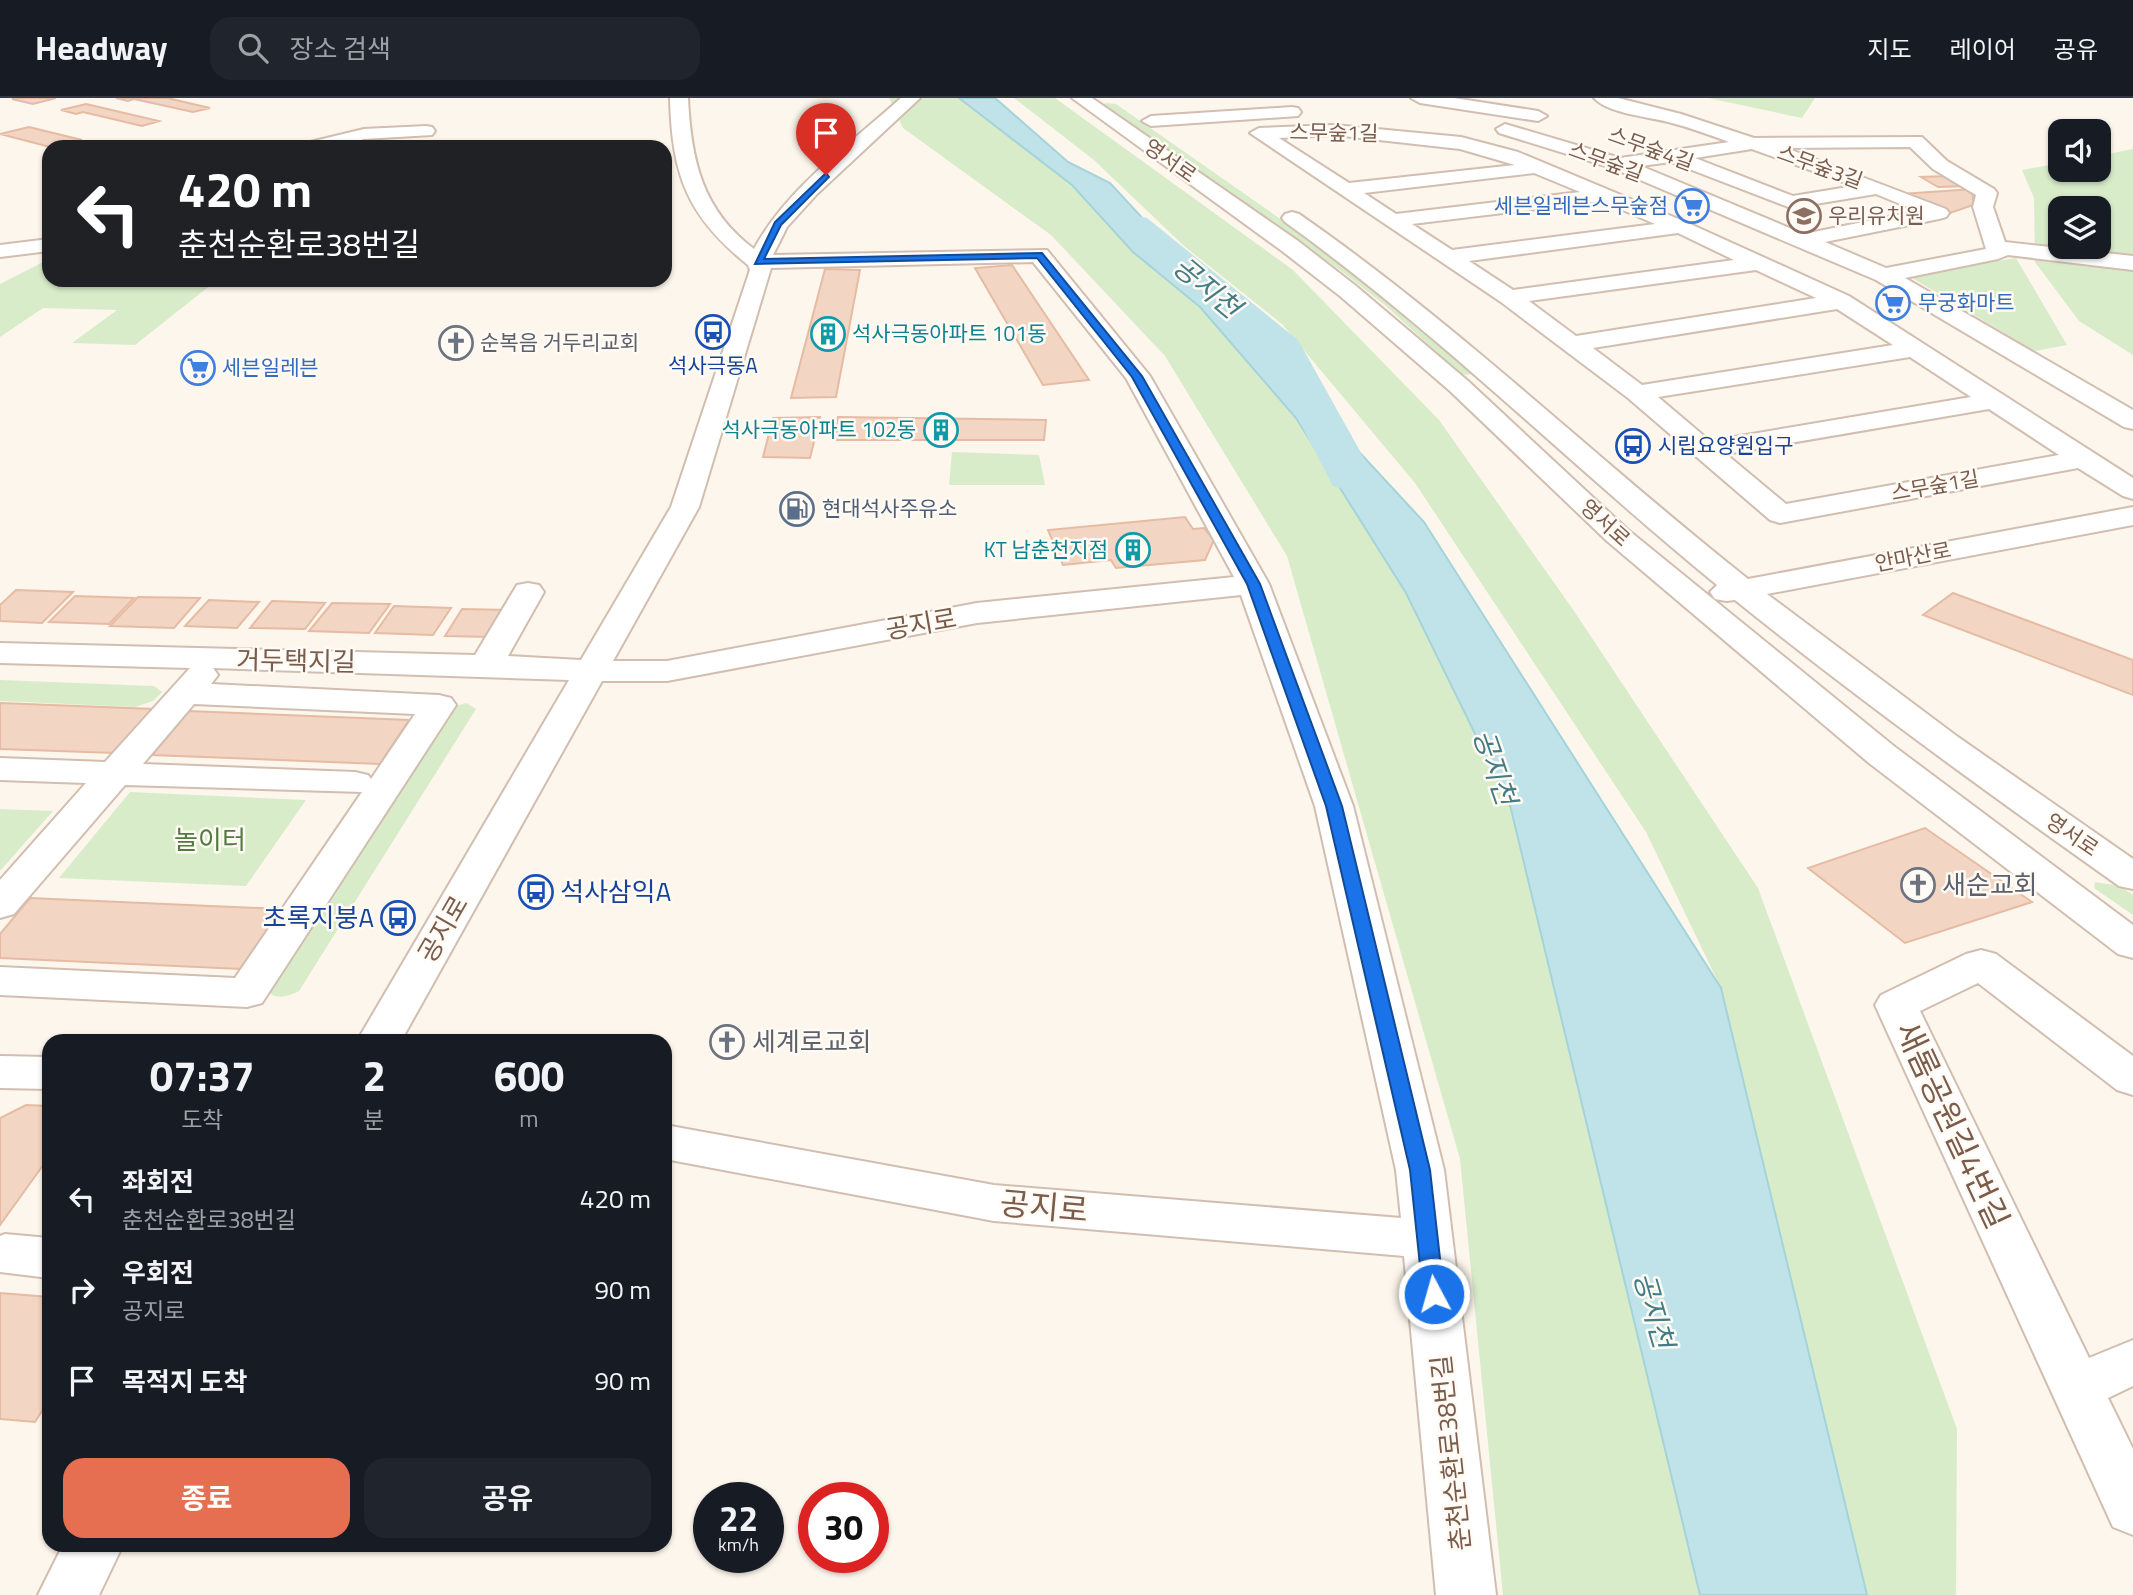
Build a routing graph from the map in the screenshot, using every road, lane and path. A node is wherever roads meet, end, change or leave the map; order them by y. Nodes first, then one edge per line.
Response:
1 (679, 98) edge
2 (911, 98) edge
3 (1081, 98) edge
4 (1116, 98) edge
5 (1420, 98) edge
6 (1546, 98) edge
7 (1603, 98) edge
8 (1308, 111) dead end
9 (1515, 111) junction
10 (1405, 115) dead end
11 (1555, 120) dead end
12 (1151, 121) junction
13 (1481, 128) junction
14 (426, 131) dead end
15 (340, 140) edge
16 (1633, 142) dead end
17 (1461, 143) junction
18 (1756, 143) junction
19 (1369, 153) dead end
20 (1671, 155) junction
21 (1330, 158) dead end
22 (1304, 161) junction
23 (1619, 164) junction
24 (1539, 167) junction
25 (1878, 188) junction
26 (1348, 189) junction
27 (1606, 195) junction
28 (1983, 208) junction
29 (1939, 213) junction
30 (1740, 215) junction
31 (1395, 220) junction
32 (1681, 227) junction
33 (1800, 241) junction
34 (42, 246) edge
35 (1996, 247) junction
36 (0, 251) edge
37 (1451, 257) junction
38 (758, 262) junction
39 (1760, 263) junction
40 (2133, 263) edge
41 (1884, 275) junction
42 (1508, 297) junction
43 (1841, 301) junction
44 (1992, 339) junction
45 (1572, 344) junction
46 (1913, 347) junction
47 (1637, 393) junction
48 (1993, 401) junction
49 (2133, 421) edge
50 (1703, 450) junction
51 (2083, 459) junction
52 (2133, 490) edge
53 (1638, 505) junction
54 (1587, 507) junction
55 (2133, 516) edge
56 (1253, 584) junction
57 (1742, 589) junction
58 (528, 592) dead end
59 (1693, 598) junction
60 (0, 653) edge
61 (215, 659) junction
62 (486, 665) junction
63 (591, 671) junction
64 (1866, 683) junction
65 (1802, 689) junction
66 (186, 693) junction
67 (0, 769) edge
68 (57, 771) junction
69 (115, 773) junction
70 (355, 783) dead end
71 (31, 800) dead end
72 (2133, 877) edge
73 (0, 905) edge
74 (2133, 945) edge
75 (0, 981) edge
76 (383, 1034) edge
77 (0, 1072) edge
78 (42, 1073) edge
79 (2133, 1079) edge
80 (672, 1143) edge
81 (1428, 1239) junction
82 (2133, 1362) edge
83 (2077, 1388) junction
84 (2133, 1509) edge
85 (90, 1552) edge
86 (68, 1595) edge
87 (1466, 1595) edge

1 - 38 street
2 - 38 street, 공지로
3 - 54 street, 영서로
4 - 12 street, 영서로
5 - 9 street
6 - 9 street
7 - 18 street, 스무숲3길
8 - 12 street
9 - 11 street
9 - 13 street
10 - 13 street, 스무숲길
12 - 53 street, 영서로
13 - 17 street
13 - 23 street, 스무숲길
14 - 15 street
16 - 20 street, 스무숲4길
17 - 19 street, 스무숲1길
17 - 22 street, 스무숲1길
17 - 24 street, 스무숲1길
18 - 20 street
18 - 25 street, 스무숲3길
18 - 28 street
20 - 23 street
20 - 25 street, 스무숲4길
21 - 22 street, 스무숲1길
22 - 26 street, 스무숲1길
23 - 30 street, 스무숲길
24 - 26 street, 스무숲1길
24 - 27 street, 스무숲1길
25 - 29 street, 스무숲3길
26 - 31 street, 스무숲1길
27 - 31 street, 스무숲1길
27 - 32 street, 스무숲1길
28 - 29 street
28 - 35 street
29 - 33 street, 스무숲3길
30 - 32 street
30 - 33 street, 스무숲길
31 - 37 street, 스무숲1길
32 - 37 street
32 - 39 street, 스무숲1길
33 - 41 street, 스무숲길
34 - 36 street
35 - 40 street
35 - 41 street
37 - 42 street, 스무숲1길
38 - 56 street, 춘천순환로38번길
38 - 63 street, 공지로
39 - 42 street
39 - 43 street, 스무숲1길
41 - 44 street, 스무숲길
42 - 45 street, 스무숲1길
43 - 45 street
43 - 46 street, 스무숲1길
44 - 46 street
44 - 49 street, 스무숲길
45 - 47 street, 스무숲1길
46 - 47 street
46 - 48 street, 스무숲1길
47 - 50 street, 스무숲1길
48 - 50 street
48 - 51 street, 스무숲1길
50 - 51 street, 스무숲1길
51 - 52 street
53 - 54 street
53 - 57 street, 영서로
54 - 59 street, 영서로
55 - 57 street, 안마산로
56 - 63 street, 공지로
56 - 81 street, 춘천순환로38번길
57 - 59 street, 안마산로
57 - 64 street, 영서로
58 - 62 street
59 - 65 street, 영서로
60 - 61 street, 거두택지길
61 - 62 street, 거두택지길
61 - 66 street
62 - 63 street, 거두택지길
63 - 76 street, 공지로
64 - 65 street
64 - 72 street, 영서로
65 - 74 street, 영서로
66 - 69 street
66 - 75 street
67 - 68 street
68 - 69 street
68 - 71 street
69 - 70 street
69 - 73 street
77 - 78 street
79 - 83 street, 새롬공원길4번길
80 - 81 street, 공지로
81 - 87 street, 춘천순환로38번길
82 - 83 street
83 - 84 street, 새롬공원길4번길
85 - 86 street

